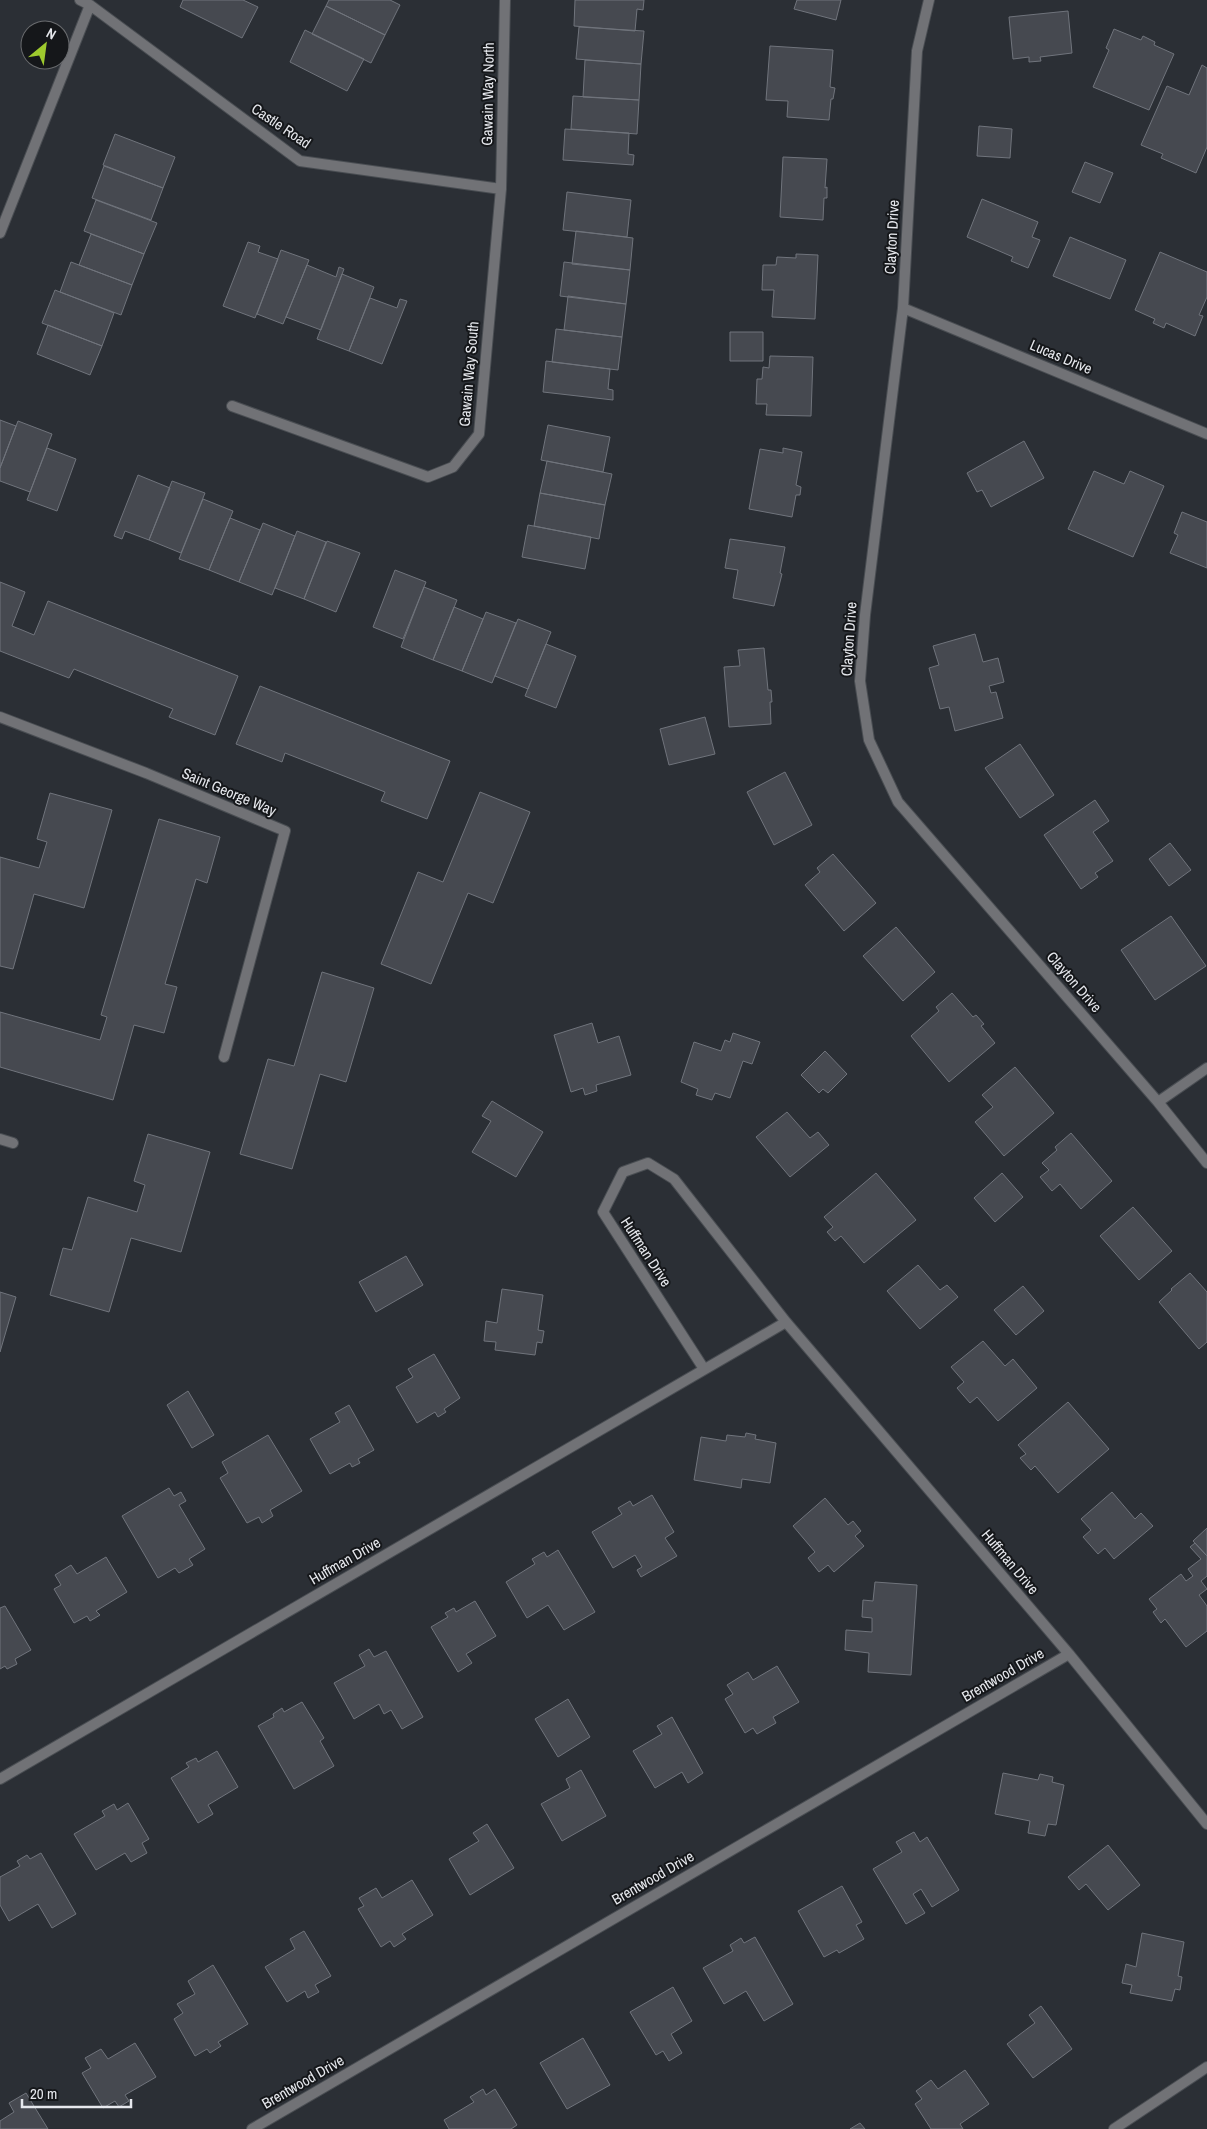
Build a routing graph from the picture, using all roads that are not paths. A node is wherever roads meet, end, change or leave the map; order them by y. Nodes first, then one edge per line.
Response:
1 (505, 0) edge
2 (929, 0) edge
3 (85, 2) edge
4 (501, 189) junction
5 (0, 233) edge
6 (903, 308) junction
7 (232, 406) dead end
8 (1207, 434) edge
9 (0, 717) edge
10 (224, 1057) dead end
11 (1207, 1068) edge
12 (1158, 1102) junction
13 (0, 1139) edge
14 (13, 1143) dead end
15 (1207, 1163) edge
16 (786, 1322) junction
17 (704, 1369) junction
18 (1069, 1654) junction
19 (0, 1779) edge
20 (1207, 1824) edge
21 (1207, 2067) edge
22 (252, 2129) edge
23 (1114, 2129) edge

1 - 4 street, Gawain Way North
2 - 6 street, Clayton Drive
3 - 4 street, Castle Road
3 - 5 street
4 - 7 street, Gawain Way South
6 - 8 street, Lucas Drive
6 - 12 street, Clayton Drive
9 - 10 street, Saint George Way
11 - 12 street
12 - 15 street, Clayton Drive
13 - 14 street
16 - 17 street, Huffman Drive
16 - 17 street, Huffman Drive
16 - 18 street, Huffman Drive
17 - 19 street, Huffman Drive
18 - 20 street, Huffman Drive
18 - 22 street, Brentwood Drive
21 - 23 street

